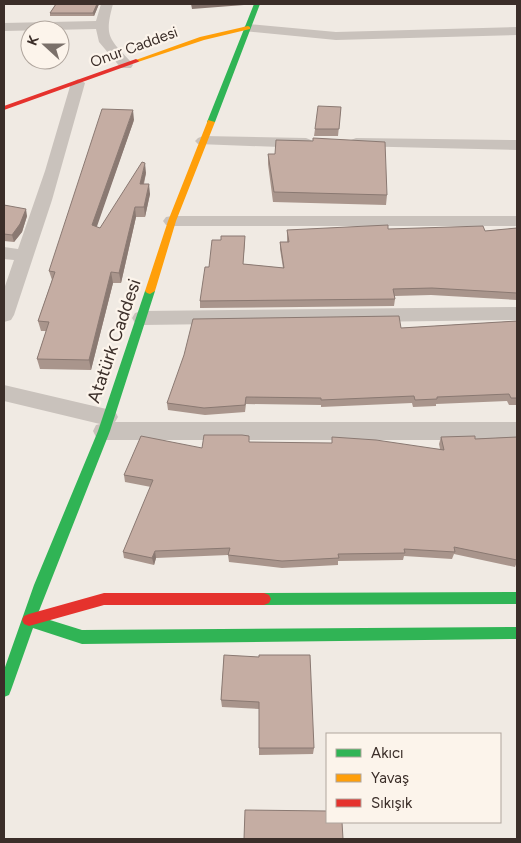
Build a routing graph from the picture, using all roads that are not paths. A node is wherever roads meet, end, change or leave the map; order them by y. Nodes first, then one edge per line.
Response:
1 (107, 4) edge
2 (257, 4) edge
3 (101, 25) junction
4 (4, 27) edge
5 (248, 28) junction
6 (517, 31) edge
7 (126, 65) junction
8 (78, 83) junction
9 (4, 108) edge
10 (203, 141) junction
11 (321, 143) edge
12 (341, 143) edge
13 (517, 145) edge
14 (172, 220) junction
15 (517, 220) edge
16 (4, 253) edge
17 (25, 256) junction
18 (517, 313) edge
19 (4, 315) edge
20 (142, 318) junction
21 (4, 393) edge
22 (106, 424) junction
23 (517, 431) edge
24 (517, 598) edge
25 (29, 620) junction
26 (517, 633) edge
27 (4, 690) edge

1 - 3 street
2 - 5 main road, Atatürk Caddesi
3 - 4 street
3 - 7 street
5 - 6 street
5 - 7 main road, Onur Caddesi
5 - 10 main road, Atatürk Caddesi
7 - 8 main road, Onur Caddesi
8 - 9 main road, Onur Caddesi
8 - 17 street
10 - 11 street
10 - 14 main road, Atatürk Caddesi
12 - 13 street
14 - 15 street
14 - 20 main road, Atatürk Caddesi
16 - 17 street
17 - 19 street
18 - 20 street
20 - 22 main road, Atatürk Caddesi
21 - 22 street
22 - 23 street
22 - 25 main road, Atatürk Caddesi
24 - 25 main road
25 - 26 main road
25 - 27 main road, Atatürk Caddesi

